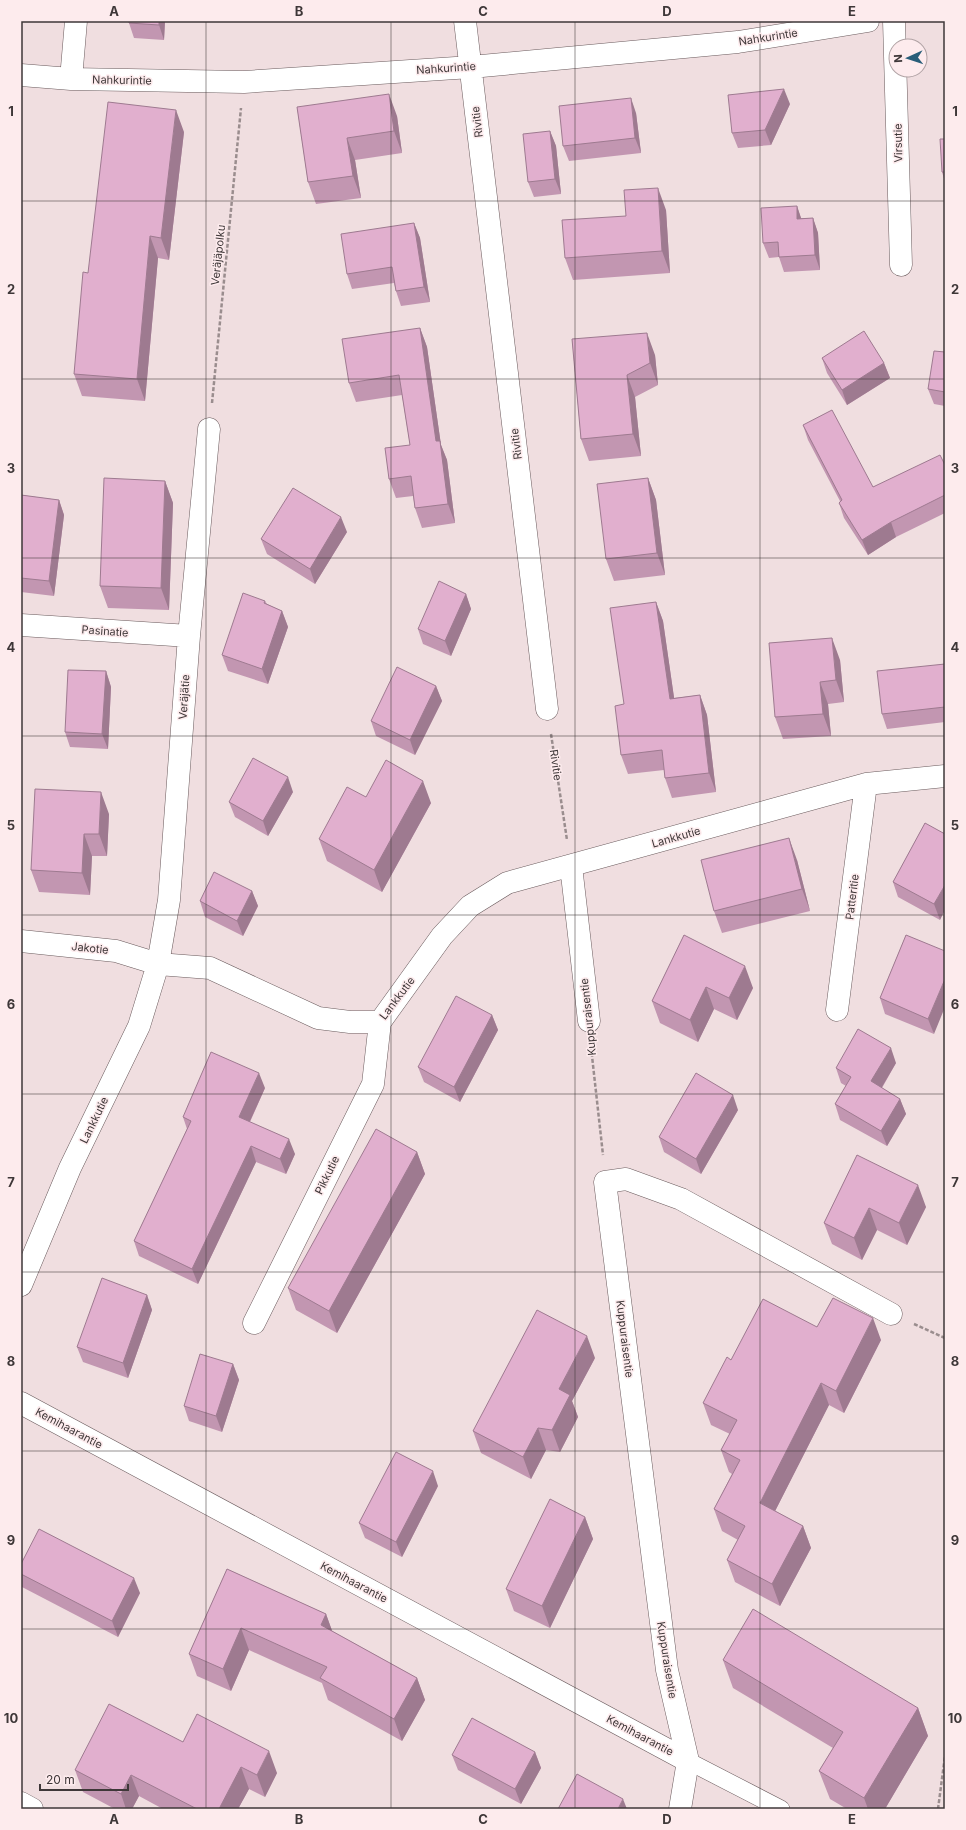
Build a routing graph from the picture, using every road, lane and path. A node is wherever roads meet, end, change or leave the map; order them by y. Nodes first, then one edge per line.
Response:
1 (76, 21) edge
2 (465, 21) edge
3 (868, 21) edge
4 (894, 21) edge
5 (471, 67) junction
6 (21, 75) edge
7 (71, 79) junction
8 (244, 82) junction
9 (901, 265) dead end
10 (209, 429) joint
11 (21, 626) edge
12 (189, 636) junction
13 (547, 709) joint
14 (945, 776) edge
15 (866, 784) junction
16 (571, 866) junction
17 (21, 941) edge
18 (158, 964) junction
19 (837, 1010) dead end
20 (589, 1021) joint
21 (380, 1022) junction
22 (606, 1182) junction
23 (21, 1285) edge
24 (891, 1314) joint
25 (254, 1323) dead end
26 (945, 1338) edge
27 (21, 1402) edge
28 (945, 1756) edge
29 (688, 1761) junction
30 (21, 1803) edge
31 (32, 1809) edge
32 (680, 1809) edge
33 (781, 1809) edge
34 (938, 1809) edge

1 - 7 street
2 - 5 street, Rivitie
3 - 5 street, Nahkurintie
4 - 9 street, Virsutie
5 - 8 street, Nahkurintie
5 - 13 street, Rivitie
6 - 7 street, Nahkurintie
7 - 8 street, Nahkurintie
8 - 10 path, Veräjäpolku
10 - 12 street, Veräjätie
11 - 12 street, Pasinatie
12 - 18 street, Veräjätie
13 - 16 path, Rivitie
14 - 15 street, Lankkutie
15 - 16 street, Lankkutie
15 - 19 street, Patteritie
16 - 20 street, Kuppuraisentie
16 - 21 street, Lankkutie
17 - 18 street, Jakotie
18 - 21 street, Lankkutie
18 - 23 street, Lankkutie
20 - 22 path, Kuppuraisentie
21 - 25 street, Pikkutie
22 - 24 street
22 - 29 street, Kuppuraisentie
24 - 26 path
27 - 29 street, Kemihaarantie
28 - 34 path
29 - 32 street, Kuppuraisentie
29 - 33 lane
30 - 31 street

